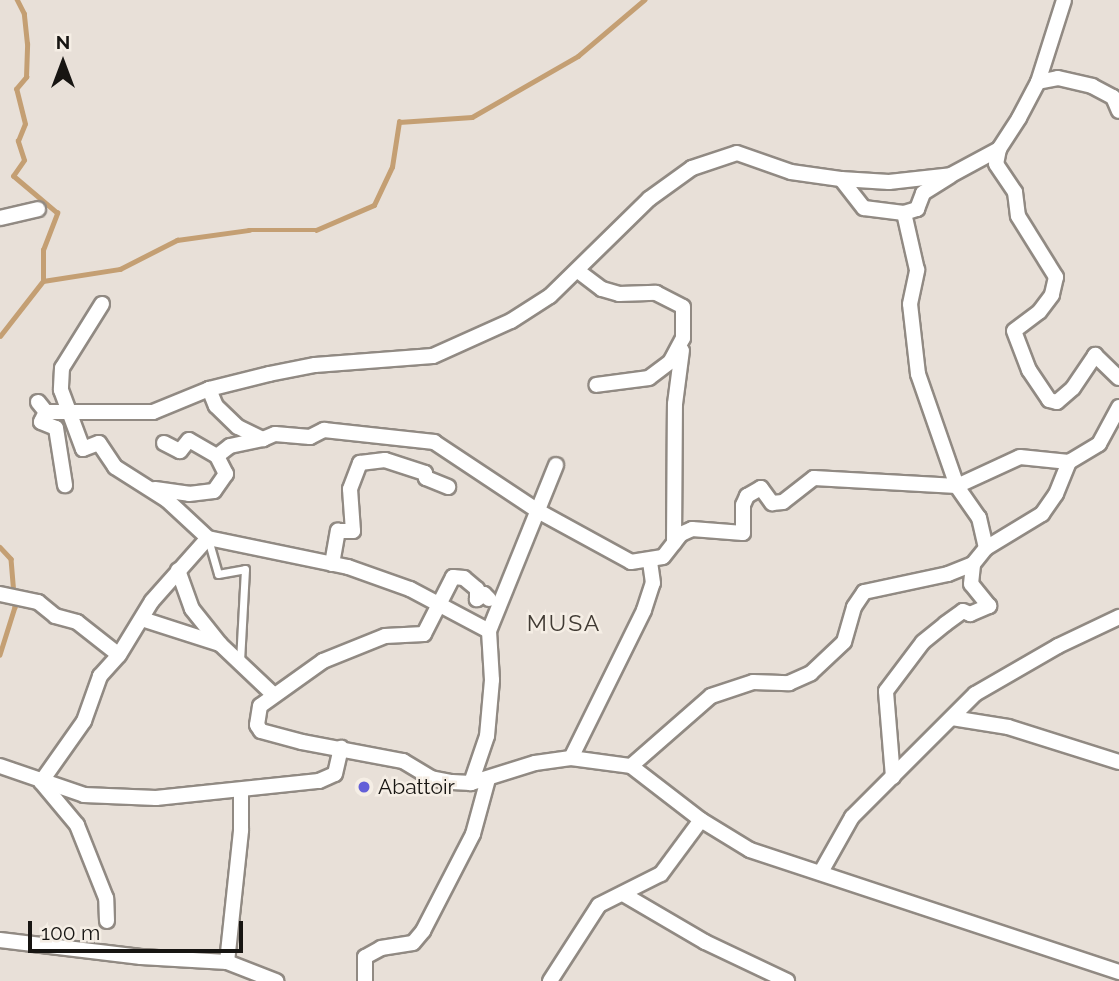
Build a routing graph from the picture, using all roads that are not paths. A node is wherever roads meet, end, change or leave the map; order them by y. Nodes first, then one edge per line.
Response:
1 (1064, 0) edge
2 (1038, 82) junction
3 (1119, 111) edge
4 (999, 149) junction
5 (951, 175) junction
6 (841, 179) junction
7 (38, 209) dead end
8 (904, 213) junction
9 (0, 218) edge
10 (578, 271) junction
11 (102, 304) dead end
12 (684, 338) junction
13 (1119, 378) edge
14 (596, 385) dead end
15 (209, 389) junction
16 (1119, 407) edge
17 (69, 412) junction
18 (263, 439) junction
19 (164, 443) dead end
20 (217, 456) junction
21 (1069, 462) junction
22 (556, 465) dead end
23 (65, 485) dead end
24 (143, 486) junction
25 (957, 486) junction
26 (448, 487) dead end
27 (538, 511) junction
28 (208, 538) junction
29 (674, 544) junction
30 (986, 548) junction
31 (650, 562) junction
32 (332, 564) junction
33 (973, 564) junction
34 (178, 570) junction
35 (0, 594) edge
36 (489, 599) dead end
37 (442, 605) junction
38 (1119, 617) edge
39 (142, 619) junction
40 (489, 631) junction
41 (220, 644) junction
42 (119, 655) junction
43 (240, 663) junction
44 (274, 695) junction
45 (952, 718) junction
46 (341, 748) junction
47 (572, 758) junction
48 (1119, 762) edge
49 (0, 766) edge
50 (631, 766) junction
51 (893, 777) junction
52 (488, 779) junction
53 (41, 782) junction
54 (471, 783) junction
55 (241, 792) junction
56 (701, 820) junction
57 (821, 872) junction
58 (623, 894) junction
59 (107, 921) dead end
60 (0, 940) edge
61 (227, 962) junction
62 (1119, 972) edge
63 (276, 981) edge
64 (365, 981) edge
65 (550, 981) edge
66 (788, 981) edge

1 - 2 street
2 - 3 street
2 - 4 street
4 - 5 street
4 - 13 street
5 - 6 street
5 - 8 street
6 - 8 street
6 - 10 street
7 - 9 street
8 - 25 street
10 - 12 street
10 - 15 street
11 - 17 street
12 - 14 street
12 - 29 street
15 - 17 street
15 - 18 street
16 - 21 street
17 - 23 street
17 - 24 street
18 - 20 street
18 - 27 street
19 - 20 street
20 - 24 street
21 - 25 street
21 - 30 street
22 - 27 street
24 - 28 street
25 - 29 street
25 - 30 street
26 - 32 street
27 - 31 street
27 - 40 street
28 - 32 street
28 - 34 street
28 - 43 lane
29 - 31 street
30 - 33 street
31 - 47 street
32 - 37 street
33 - 50 street
33 - 51 street
34 - 39 street
34 - 41 street
35 - 42 street
36 - 37 street
37 - 40 street
37 - 44 street
38 - 45 street
39 - 41 street
39 - 42 street
40 - 54 street
41 - 43 street
42 - 53 street
43 - 44 street
44 - 46 street
45 - 48 street
45 - 51 street
46 - 54 street
46 - 55 street
47 - 50 street
47 - 52 street
49 - 53 street
50 - 56 street
51 - 57 street
52 - 54 street
52 - 64 street
53 - 55 street
53 - 59 street
55 - 61 street
56 - 57 street
56 - 58 street
57 - 62 street
58 - 65 street
58 - 66 street
60 - 61 street
61 - 63 street

